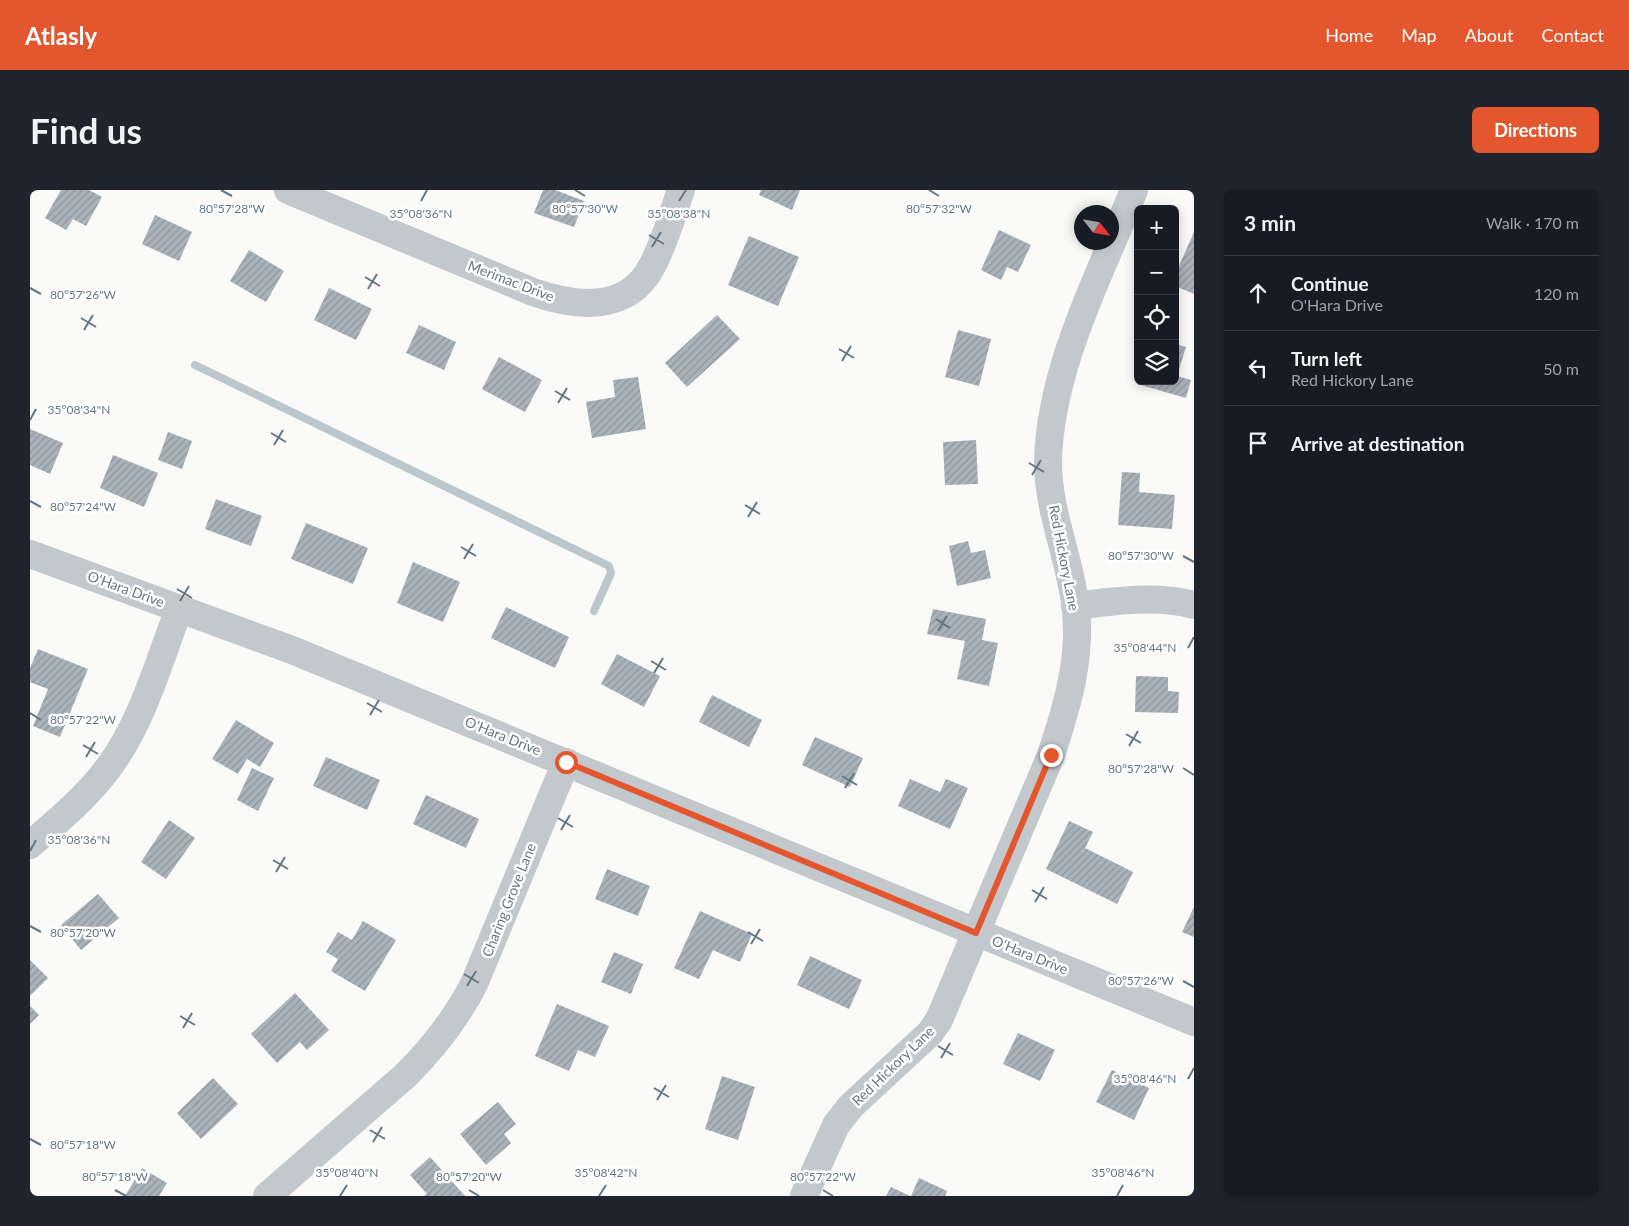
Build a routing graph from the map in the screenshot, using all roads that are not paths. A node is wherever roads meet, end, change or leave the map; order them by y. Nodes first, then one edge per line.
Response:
1 (288, 190) edge
2 (681, 190) edge
3 (1134, 190) edge
4 (30, 554) edge
5 (1194, 605) edge
6 (1076, 606) junction
7 (179, 609) junction
8 (566, 762) junction
9 (30, 845) edge
10 (976, 933) junction
11 (1194, 1022) edge
12 (267, 1196) edge
13 (804, 1196) edge

1 - 2 street, Merimac Drive
3 - 6 street, Red Hickory Lane
4 - 7 street, O'Hara Drive
5 - 6 street
6 - 10 street, Red Hickory Lane
7 - 8 street, O'Hara Drive
7 - 9 street
8 - 10 street, O'Hara Drive
8 - 12 street, Charing Grove Lane
10 - 11 street, O'Hara Drive
10 - 13 street, Red Hickory Lane

